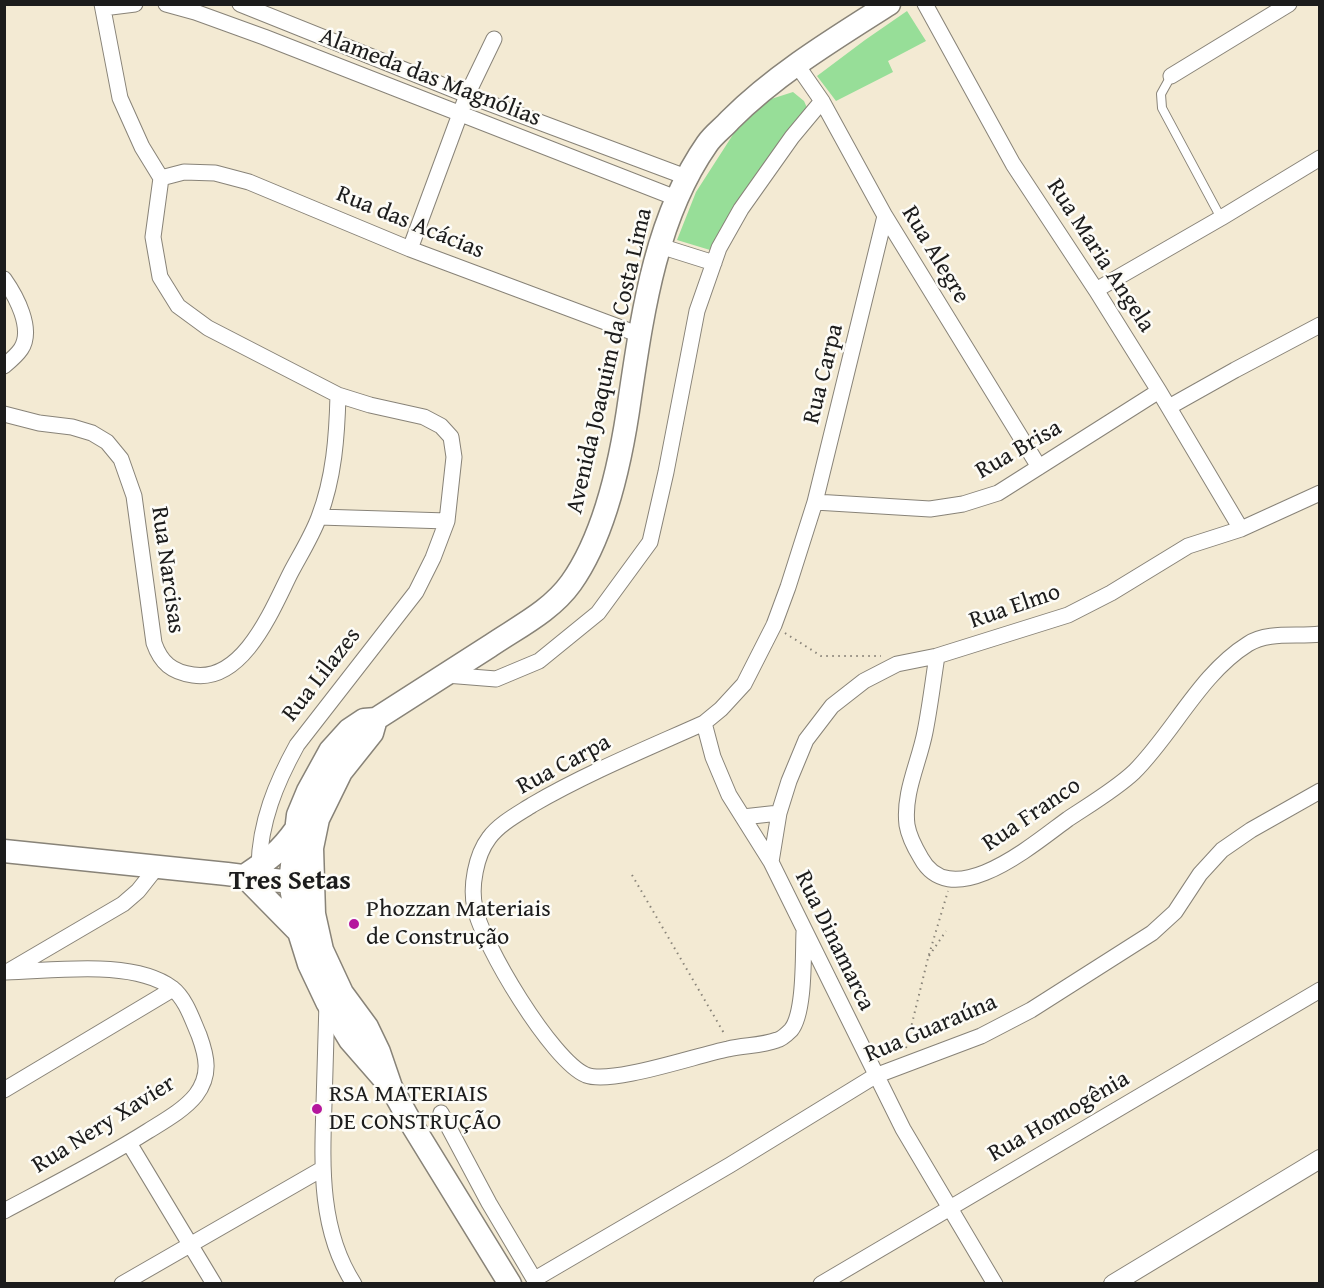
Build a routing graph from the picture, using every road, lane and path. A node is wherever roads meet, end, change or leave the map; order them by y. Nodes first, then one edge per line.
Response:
1 (135, 4) edge
2 (166, 4) edge
3 (240, 4) edge
4 (889, 4) edge
5 (925, 4) edge
6 (1289, 4) edge
7 (103, 6) edge
8 (494, 39) dead end
9 (339, 45) junction
10 (332, 64) junction
11 (797, 65) junction
12 (1171, 76) joint
13 (468, 95) junction
14 (822, 101) junction
15 (460, 115) junction
16 (1320, 158) edge
17 (686, 177) junction
18 (161, 178) junction
19 (676, 198) junction
20 (885, 216) junction
21 (1221, 218) junction
22 (660, 246) junction
23 (410, 249) junction
24 (714, 263) junction
25 (4, 279) edge
26 (1096, 290) junction
27 (1320, 325) edge
28 (640, 335) junction
29 (4, 366) edge
30 (1159, 391) junction
31 (338, 395) junction
32 (1169, 407) junction
33 (4, 414) edge
34 (1039, 467) junction
35 (1320, 494) edge
36 (815, 502) junction
37 (320, 517) junction
38 (447, 521) junction
39 (1241, 530) junction
40 (774, 625) junction
41 (1320, 634) edge
42 (891, 656) dead end
43 (937, 656) junction
44 (446, 675) junction
45 (376, 719) junction
46 (704, 723) junction
47 (1320, 791) edge
48 (779, 813) junction
49 (743, 817) junction
50 (296, 829) junction
51 (312, 848) junction
52 (4, 850) edge
53 (771, 862) junction
54 (157, 867) junction
55 (251, 871) junction
56 (632, 875) dead end
57 (951, 880) junction
58 (290, 882) junction
59 (314, 914) junction
60 (946, 931) dead end
61 (299, 932) junction
62 (804, 932) junction
63 (928, 958) junction
64 (5, 973) edge
65 (173, 989) junction
66 (1320, 990) edge
67 (327, 1002) junction
68 (732, 1048) junction
69 (902, 1065) junction
70 (875, 1076) junction
71 (391, 1087) junction
72 (4, 1090) edge
73 (441, 1113) dead end
74 (129, 1143) junction
75 (1320, 1159) edge
76 (322, 1169) junction
77 (489, 1203) junction
78 (949, 1207) junction
79 (4, 1212) edge
80 (471, 1220) junction
81 (190, 1244) junction
82 (536, 1281) edge
83 (122, 1284) edge
84 (214, 1284) edge
85 (354, 1284) edge
86 (510, 1284) edge
87 (821, 1284) edge
88 (995, 1284) edge
89 (1113, 1284) edge

1 - 7 street
2 - 10 street, Alameda das Magnólias
3 - 9 street, Alameda das Magnólias
4 - 11 main road, Avenida Joaquim da Costa Lima
5 - 26 street, Rua Maria Angela
6 - 12 street
7 - 18 street
8 - 13 street
9 - 10 street
9 - 13 street, Alameda das Magnólias
10 - 15 street, Alameda das Magnólias
11 - 14 street, Rua Alegre
11 - 17 main road, Avenida Joaquim da Costa Lima
12 - 21 lane
13 - 15 street
13 - 17 street, Alameda das Magnólias
14 - 20 street, Rua Alegre
14 - 24 street
15 - 19 street, Alameda das Magnólias
15 - 23 street
16 - 21 street
17 - 19 main road, Avenida Joaquim da Costa Lima
18 - 23 street, Rua das Acácias
18 - 31 street
19 - 22 main road, Avenida Joaquim da Costa Lima
20 - 34 street, Rua Alegre
20 - 36 street, Rua Carpa
21 - 26 street
22 - 24 street
22 - 28 main road, Avenida Joaquim da Costa Lima
23 - 28 street, Rua das Acácias
24 - 44 street
25 - 29 street
26 - 30 street, Rua Maria Angela
27 - 32 street
28 - 44 main road, Avenida Joaquim da Costa Lima
30 - 32 street, Rua Maria Angela
30 - 34 street, Rua Brisa
31 - 37 street, Rua Narcisas
31 - 38 street, Rua Lilazes
32 - 39 street, Rua Maria Angela
33 - 37 street, Rua Narcisas
34 - 36 street, Rua Brisa
35 - 39 street, Rua Elmo
36 - 40 street, Rua Carpa
37 - 38 street
38 - 55 street, Rua Lilazes
39 - 43 street, Rua Elmo
40 - 42 path
40 - 46 street, Rua Carpa
41 - 57 street, Rua Franco
43 - 48 street, Rua Elmo
43 - 57 street
44 - 45 main road, Avenida Joaquim da Costa Lima
45 - 50 main road, Avenida Joaquim da Costa Lima
45 - 51 main road, Avenida Joaquim da Costa Lima
46 - 49 street, Rua Dinamarca
46 - 68 street, Rua Carpa
47 - 69 street, Rua Guaraúna
48 - 49 street
48 - 53 street, Rua Elmo
49 - 53 street, Rua Dinamarca
50 - 55 main road
50 - 58 main road, Avenida Joaquim da Costa Lima
51 - 58 main road
51 - 59 main road, Avenida Joaquim da Costa Lima
52 - 54 main road
53 - 62 street, Rua Dinamarca
54 - 55 main road
54 - 64 street
55 - 58 main road
55 - 61 main road
56 - 68 path
57 - 63 path
58 - 59 main road
58 - 61 main road, Avenida Joaquim da Costa Lima
59 - 71 main road, Avenida Joaquim da Costa Lima
60 - 63 path
61 - 67 main road, Avenida Joaquim da Costa Lima
62 - 68 street, Rua Carpa
62 - 70 street, Rua Dinamarca
63 - 69 path
64 - 65 street, Rua Nery Xavier
65 - 72 street
65 - 74 street, Rua Nery Xavier
66 - 78 street, Rua Homogênia
67 - 71 main road, Avenida Joaquim da Costa Lima
67 - 76 street
69 - 70 street, Rua Guaraúna
70 - 78 street, Rua Dinamarca
70 - 82 street, Rua Guaraúna
71 - 80 main road, Avenida Joaquim da Costa Lima
73 - 77 street
74 - 79 street, Rua Nery Xavier
74 - 81 street
75 - 89 street
76 - 81 street
76 - 85 street
77 - 80 street
77 - 82 street
78 - 87 street, Rua Homogênia
78 - 88 street, Rua Dinamarca
80 - 86 main road, Avenida Joaquim da Costa Lima
81 - 83 street
81 - 84 street

